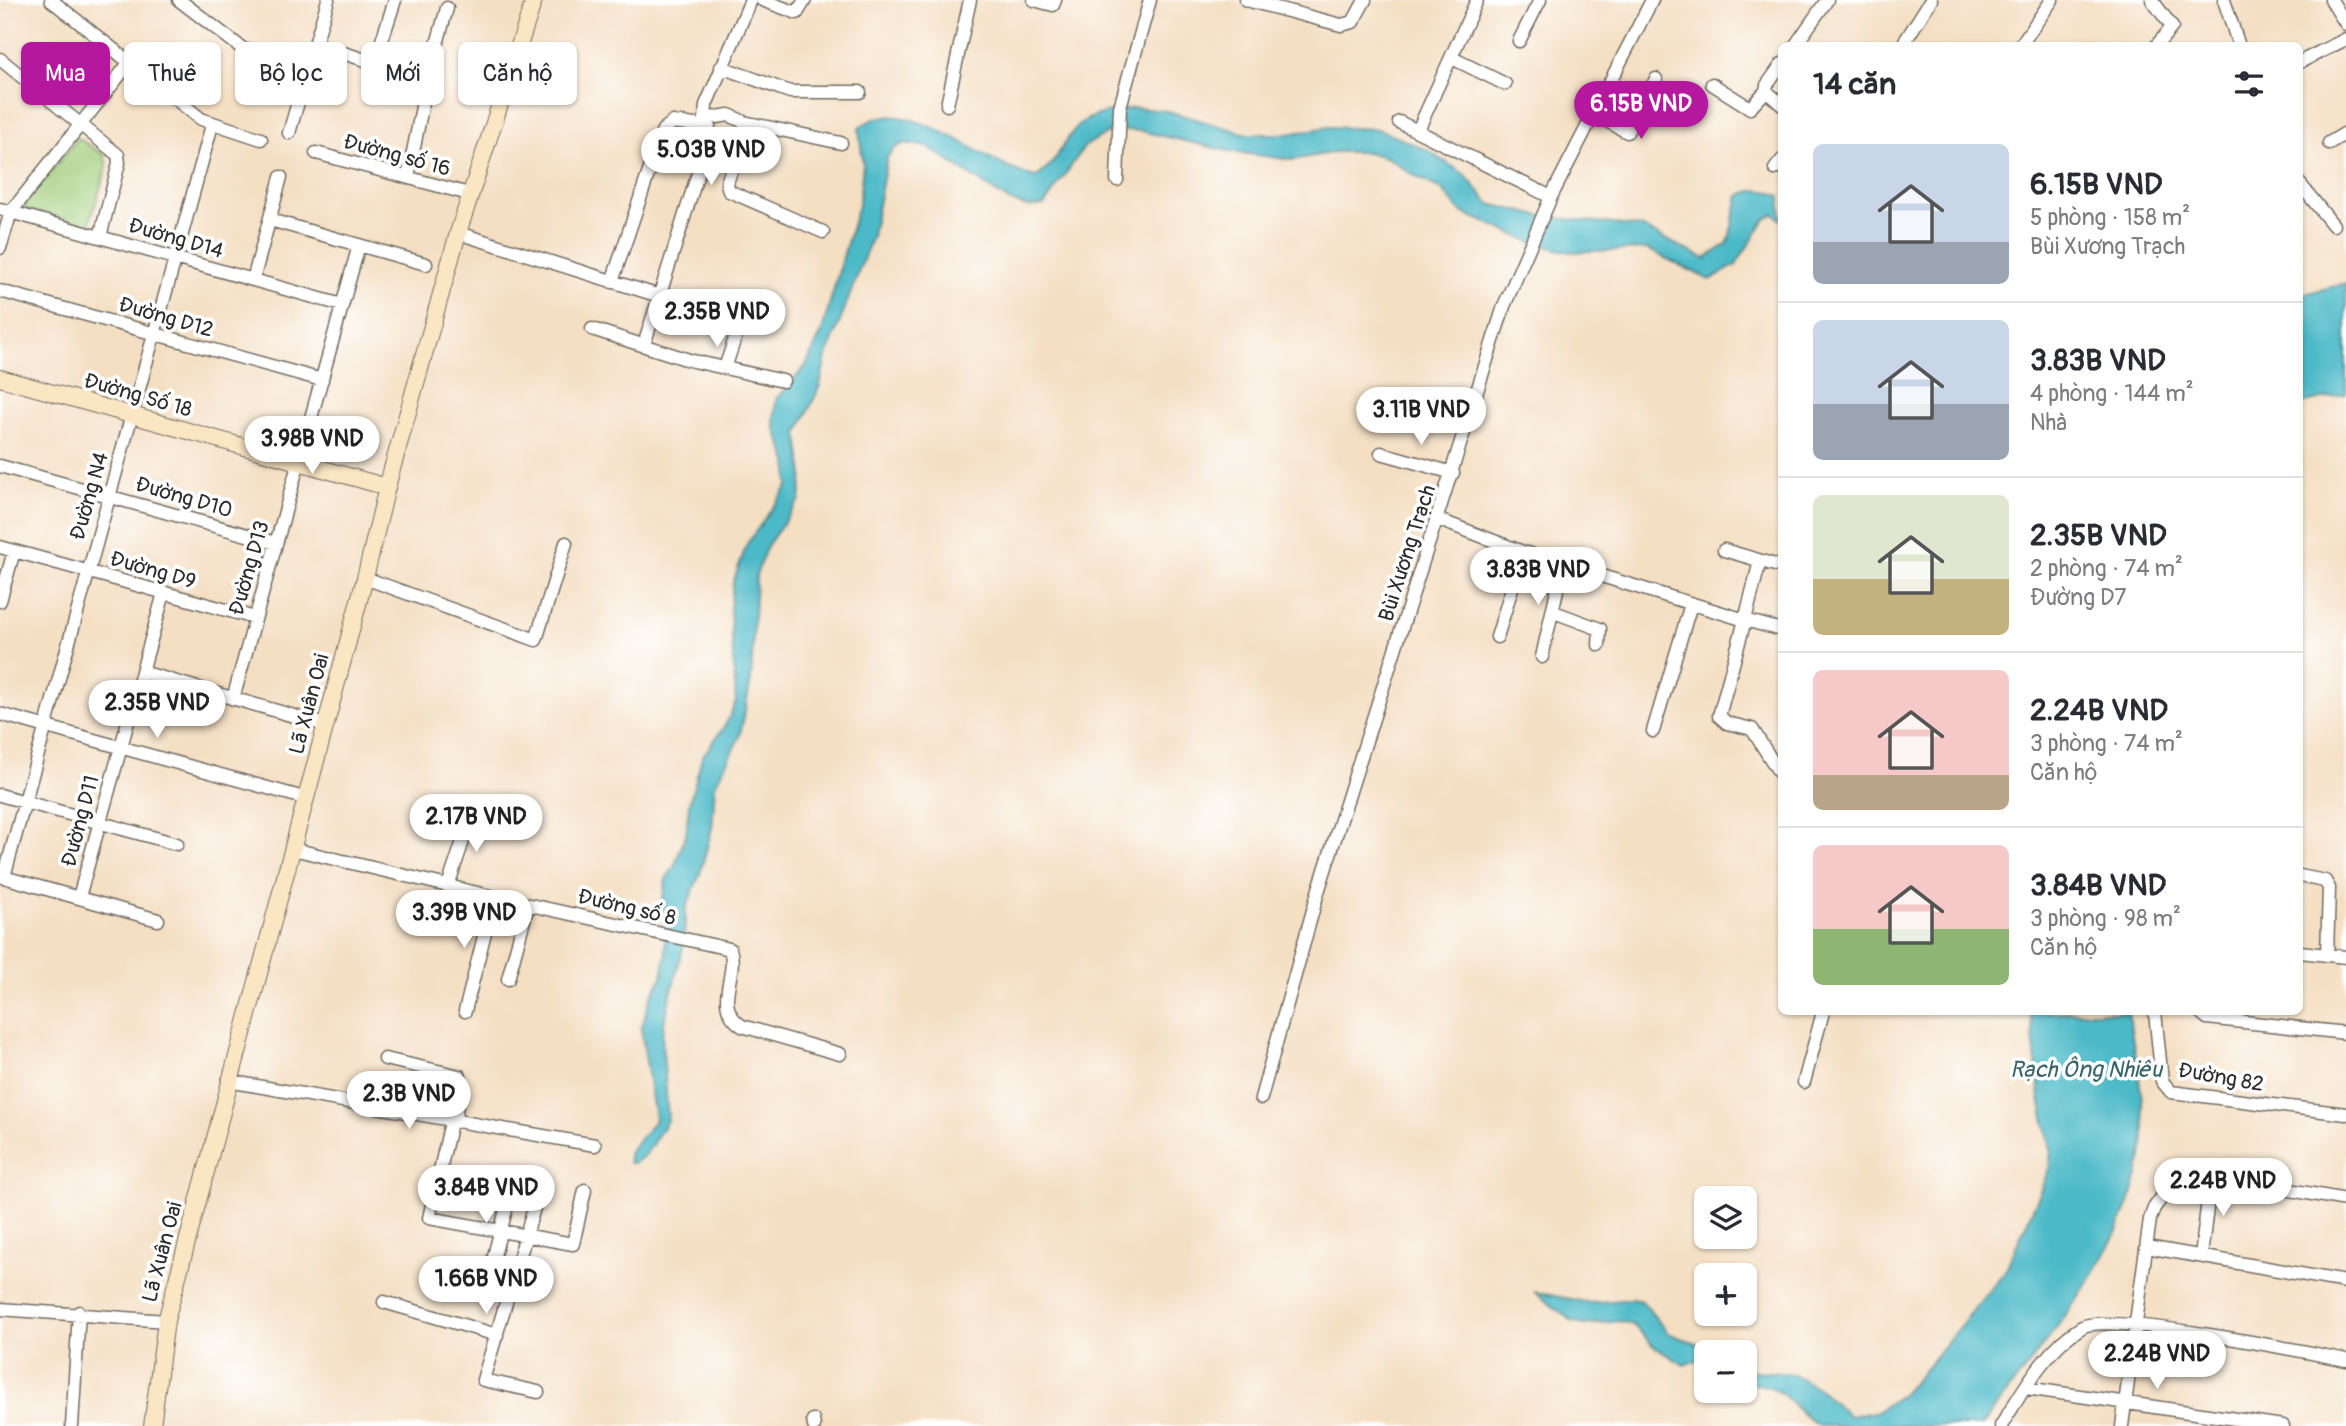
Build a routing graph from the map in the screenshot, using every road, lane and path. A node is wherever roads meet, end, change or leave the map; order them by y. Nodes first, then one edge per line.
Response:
1 (52, 0) edge
2 (179, 0) edge
3 (328, 0) edge
4 (395, 0) edge
5 (533, 0) edge
6 (751, 0) edge
7 (762, 0) edge
8 (805, 0) edge
9 (970, 0) edge
10 (1034, 0) edge
11 (1055, 0) edge
12 (1150, 0) edge
13 (1246, 0) edge
14 (1365, 0) edge
15 (1476, 0) edge
16 (1540, 0) edge
17 (1652, 0) edge
18 (1827, 0) edge
19 (1931, 0) edge
20 (2052, 0) edge
21 (2152, 0) edge
22 (2224, 0) edge
23 (2331, 0) edge
24 (447, 8) dead end
25 (2346, 24) edge
26 (2346, 39) edge
27 (1519, 41) dead end
28 (316, 42) edge
29 (381, 42) edge
30 (438, 42) edge
31 (1798, 42) edge
32 (1905, 42) edge
33 (2023, 42) edge
34 (2159, 42) edge
35 (2238, 42) edge
36 (235, 43) edge
37 (124, 57) edge
38 (1452, 58) junction
39 (0, 59) edge
40 (2303, 60) edge
41 (721, 67) junction
42 (124, 69) edge
43 (1778, 70) edge
44 (1657, 79) dead end
45 (1505, 84) dead end
46 (1712, 84) dead end
47 (1766, 91) junction
48 (860, 92) dead end
49 (1778, 102) edge
50 (186, 105) edge
51 (296, 105) edge
52 (423, 105) edge
53 (947, 105) dead end
54 (1594, 114) junction
55 (744, 122) junction
56 (1399, 122) dead end
57 (81, 123) junction
58 (707, 123) junction
59 (212, 125) junction
60 (1418, 130) junction
61 (289, 133) dead end
62 (2346, 133) edge
63 (261, 139) dead end
64 (841, 143) dead end
65 (2329, 144) dead end
66 (316, 153) dead end
67 (281, 177) dead end
68 (408, 177) junction
69 (1117, 180) dead end
70 (2303, 188) edge
71 (469, 194) junction
72 (1549, 203) junction
73 (5, 210) edge
74 (270, 220) junction
75 (2333, 225) dead end
76 (823, 232) dead end
77 (458, 233) junction
78 (100, 237) junction
79 (359, 245) junction
80 (0, 248) edge
81 (175, 258) junction
82 (426, 264) dead end
83 (253, 280) junction
84 (612, 282) junction
85 (0, 291) edge
86 (659, 296) junction
87 (342, 305) junction
88 (592, 329) dead end
89 (154, 334) junction
90 (644, 345) junction
91 (725, 368) junction
92 (0, 378) edge
93 (322, 380) junction
94 (783, 381) dead end
95 (132, 415) junction
96 (1381, 453) dead end
97 (299, 461) junction
98 (0, 466) edge
99 (1453, 473) junction
100 (387, 487) junction
101 (109, 496) junction
102 (1438, 520) junction
103 (276, 543) junction
104 (566, 543) dead end
105 (0, 547) edge
106 (1724, 550) dead end
107 (14, 551) junction
108 (1523, 552) junction
109 (1760, 561) junction
110 (1563, 564) junction
111 (1778, 566) edge
112 (88, 572) junction
113 (365, 578) junction
114 (164, 593) junction
115 (0, 601) edge
116 (1691, 604) junction
117 (1554, 612) junction
118 (255, 618) junction
119 (1745, 620) junction
120 (1778, 629) edge
121 (1497, 637) dead end
122 (1599, 645) dead end
123 (1542, 657) dead end
124 (142, 672) junction
125 (233, 699) junction
126 (0, 714) edge
127 (325, 725) junction
128 (46, 726) junction
129 (1653, 731) dead end
130 (121, 747) junction
131 (1778, 771) edge
132 (0, 795) edge
133 (304, 798) junction
134 (24, 802) junction
135 (473, 811) dead end
136 (100, 822) junction
137 (177, 844) dead end
138 (293, 849) junction
139 (2, 877) edge
140 (2303, 877) edge
141 (449, 886) junction
142 (79, 897) junction
143 (494, 897) junction
144 (528, 905) junction
145 (158, 920) dead end
146 (2303, 952) edge
147 (2327, 955) junction
148 (2346, 957) edge
149 (508, 979) dead end
150 (465, 1011) dead end
151 (1822, 1015) edge
152 (2155, 1015) edge
153 (2204, 1015) edge
154 (2346, 1033) edge
155 (841, 1054) dead end
156 (385, 1059) dead end
157 (228, 1081) junction
158 (1804, 1082) dead end
159 (1261, 1098) dead end
160 (2346, 1114) edge
161 (453, 1122) junction
162 (595, 1145) dead end
163 (2211, 1176) junction
164 (542, 1181) dead end
165 (513, 1183) dead end
166 (585, 1190) dead end
167 (2346, 1200) edge
168 (502, 1232) junction
169 (527, 1237) junction
170 (2147, 1247) junction
171 (2202, 1256) junction
172 (489, 1275) dead end
173 (2346, 1282) edge
174 (384, 1302) dead end
175 (0, 1309) edge
176 (79, 1312) junction
177 (0, 1320) edge
178 (166, 1321) junction
179 (2137, 1325) junction
180 (497, 1335) junction
181 (2346, 1360) edge
182 (2026, 1388) junction
183 (538, 1392) dead end
184 (2126, 1404) junction
185 (72, 1426) edge
186 (152, 1426) edge
187 (2001, 1426) edge
188 (2122, 1426) edge
189 (2283, 1426) edge

1 - 37 street
2 - 36 street
3 - 28 street
4 - 29 street
5 - 71 main road, Lã Xuân Oai
6 - 41 street
7 - 8 street
9 - 53 street
10 - 11 street
12 - 69 street
13 - 14 street
15 - 38 street
16 - 27 street
17 - 54 street, Bùi Xương Trạch
18 - 31 street
19 - 32 street
20 - 33 street
21 - 34 street
22 - 35 street
23 - 25 street
24 - 30 street
26 - 40 street
38 - 45 street
38 - 60 street
39 - 57 street
41 - 48 street
41 - 58 street
42 - 57 street
43 - 47 street
44 - 54 street
46 - 47 street
47 - 49 street
50 - 59 street
51 - 61 street
52 - 68 street
54 - 72 street, Bùi Xương Trạch
55 - 58 street
55 - 64 street
55 - 76 street
56 - 60 street
57 - 73 street
57 - 78 street
58 - 84 street
58 - 86 street
59 - 63 street
59 - 81 street, Đường N4
60 - 72 street
62 - 65 street
66 - 68 street, Đường số 16
67 - 74 street
68 - 71 street, Đường số 16
70 - 75 street
71 - 77 main road, Lã Xuân Oai
72 - 99 street, Bùi Xương Trạch
73 - 78 street, Đường D14
73 - 80 street
74 - 79 street
74 - 83 street
77 - 84 street
77 - 100 main road, Lã Xuân Oai
78 - 81 street, Đường D14
79 - 82 street
79 - 87 street, Đường D13
81 - 83 street, Đường D14
81 - 89 street, Đường N4
83 - 87 street, Đường D14
84 - 86 street
85 - 89 street, Đường D12
86 - 90 street
86 - 91 street
87 - 93 street, Đường D13
88 - 90 street
89 - 93 street, Đường D12
89 - 95 street, Đường N4
90 - 91 street
91 - 94 street
92 - 95 main road, Đường Số 18
93 - 97 street, Đường D13
95 - 97 main road, Đường Số 18
95 - 101 street, Đường N4
96 - 99 street
97 - 100 main road, Đường Số 18
97 - 103 street, Đường D13
98 - 101 street, Đường D10
99 - 102 street, Bùi Xương Trạch
100 - 113 main road, Lã Xuân Oai
101 - 103 street, Đường D10
101 - 112 street, Đường N4
102 - 108 street
102 - 159 street, Bùi Xương Trạch
103 - 118 street, Đường D13
104 - 113 street
105 - 107 street, Đường D9
106 - 109 street
107 - 112 street, Đường D9
107 - 115 street
108 - 110 street
108 - 121 street
109 - 111 street
109 - 119 street
110 - 116 street
110 - 117 street
112 - 114 street, Đường D9
112 - 128 street, Đường N4
113 - 127 main road, Lã Xuân Oai
114 - 118 street, Đường D9
114 - 124 street, Đường D11
116 - 119 street
116 - 129 street
117 - 122 street
117 - 123 street
118 - 125 street, Đường D13
119 - 120 street
119 - 131 street
124 - 125 street
124 - 130 street, Đường D11
125 - 127 street
126 - 128 street
127 - 133 main road, Lã Xuân Oai
128 - 130 street
128 - 134 street, Đường N4
130 - 133 street
130 - 136 street, Đường D11
132 - 134 street
133 - 138 main road, Lã Xuân Oai
134 - 136 street
134 - 139 street, Đường N4
135 - 141 street
136 - 137 street
136 - 142 street, Đường D11
138 - 141 street, Đường số 8
138 - 157 main road, Lã Xuân Oai
139 - 142 street
140 - 147 street
141 - 143 street, Đường số 8
142 - 145 street
143 - 144 street, Đường số 8
143 - 150 street
144 - 149 street
144 - 155 street, Đường số 8
146 - 147 street
147 - 148 street
151 - 158 street
152 - 160 street, Đường 82
153 - 154 street
156 - 161 street
157 - 161 street
157 - 178 main road, Lã Xuân Oai
161 - 162 street
161 - 168 street
163 - 167 street
163 - 170 street
163 - 171 street
164 - 169 street
165 - 168 street
166 - 169 street
168 - 169 street
168 - 172 street
169 - 180 street
170 - 171 street
170 - 179 street
171 - 173 street
174 - 180 street
175 - 176 street
175 - 177 street
176 - 178 street
176 - 185 street
178 - 186 main road, Lã Xuân Oai
179 - 181 street
179 - 182 street
179 - 184 street
180 - 183 street
182 - 184 street
182 - 187 street
184 - 188 street
184 - 189 street

